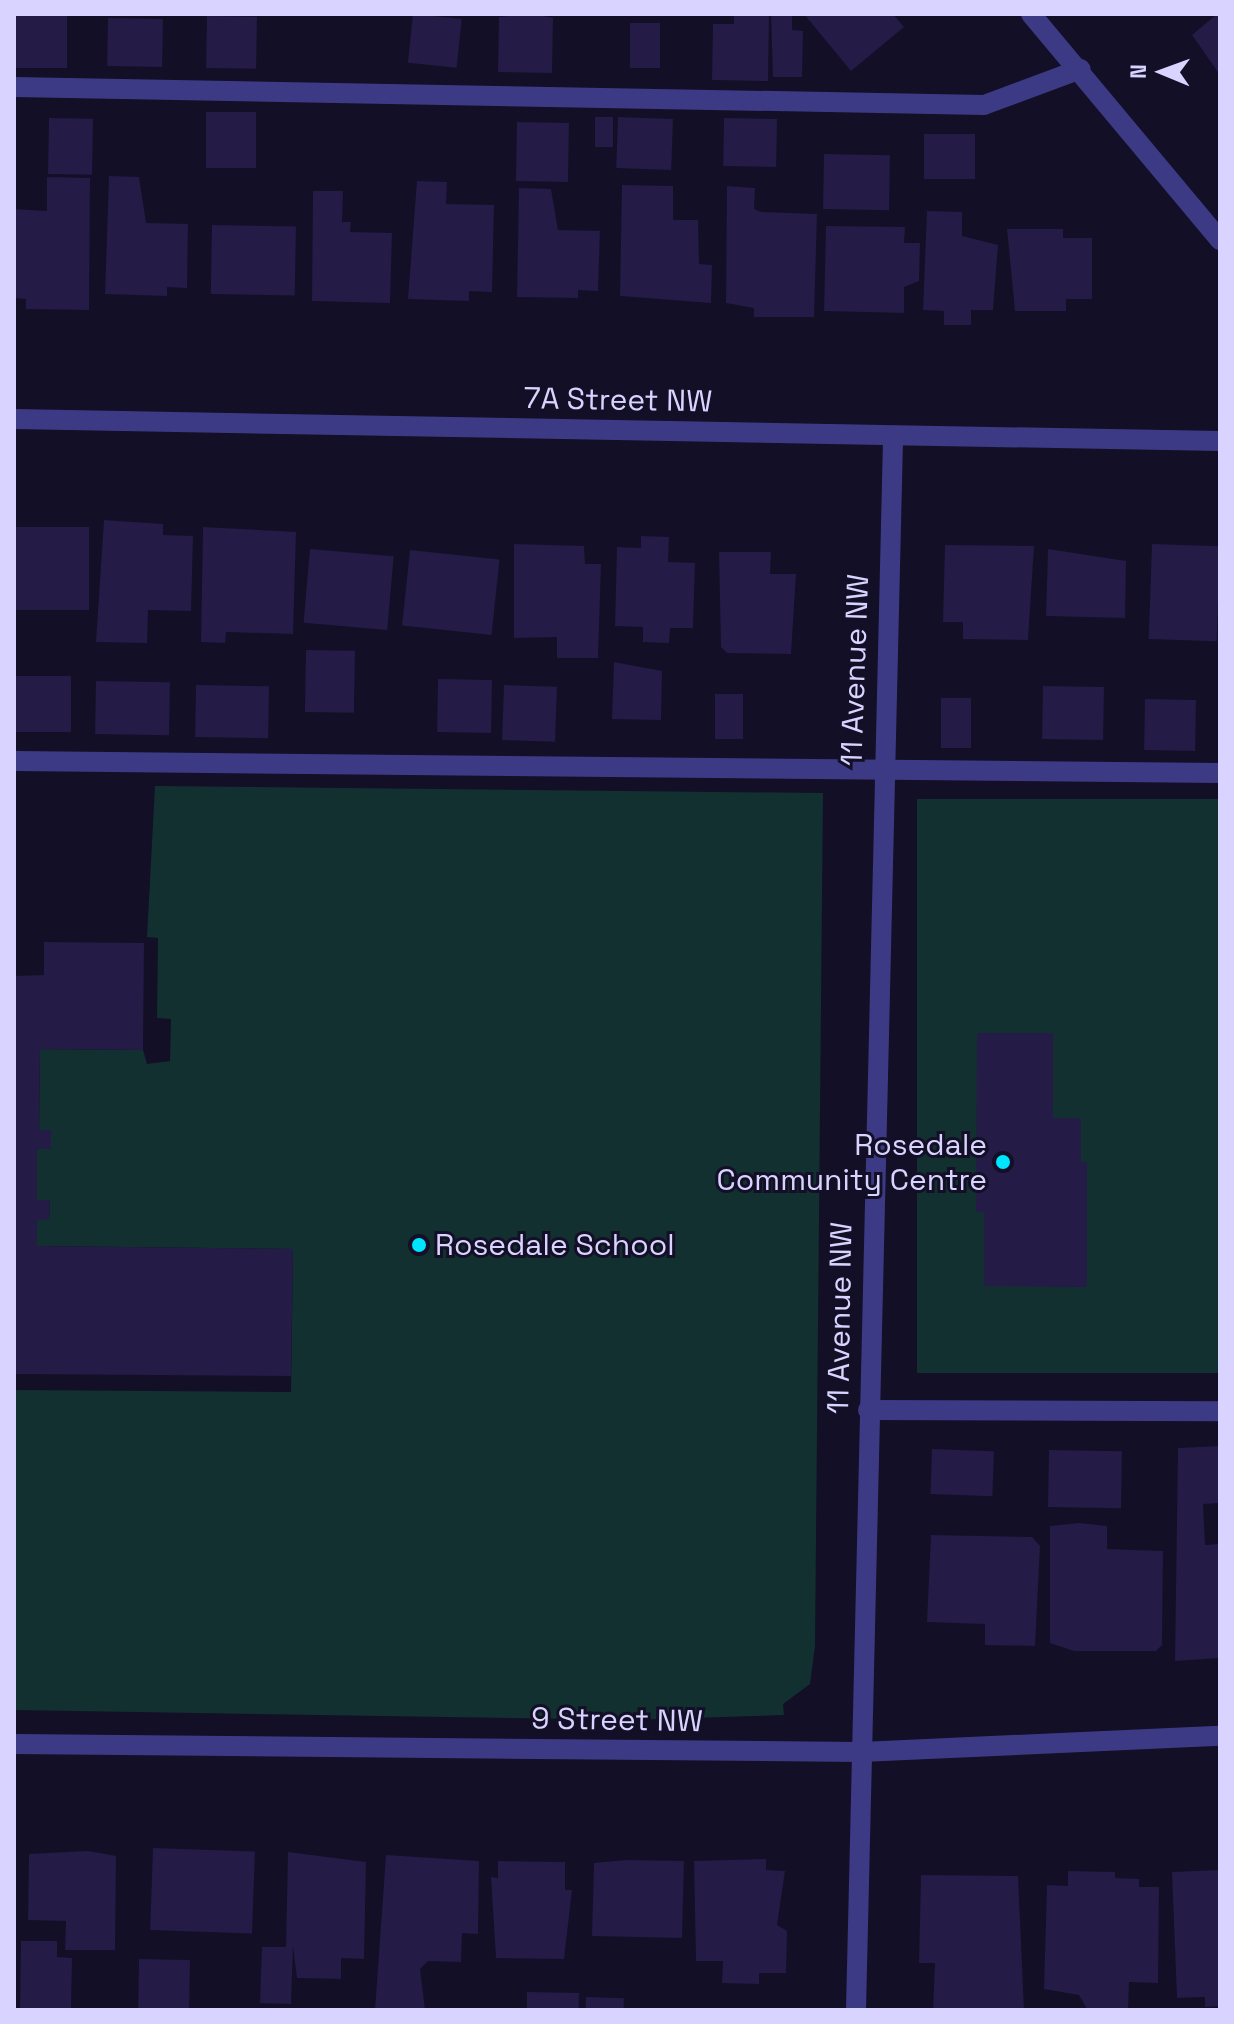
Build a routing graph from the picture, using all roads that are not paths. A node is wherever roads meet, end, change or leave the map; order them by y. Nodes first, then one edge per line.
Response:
1 (1031, 14) edge
2 (1081, 69) junction
3 (14, 87) edge
4 (1220, 240) edge
5 (14, 419) edge
6 (893, 435) junction
7 (1220, 441) edge
8 (14, 761) edge
9 (1220, 773) edge
10 (882, 774) junction
11 (868, 1410) junction
12 (1220, 1411) edge
13 (1220, 1736) edge
14 (14, 1744) edge
15 (861, 1752) junction
16 (856, 2010) edge

1 - 2 street
2 - 3 street
2 - 4 street
5 - 6 street, 7A Street NW
6 - 7 street, 7A Street NW
6 - 10 street, 11 Avenue NW
8 - 10 street
9 - 10 street
10 - 11 street, 11 Avenue NW
11 - 12 street
11 - 15 street, 11 Avenue NW
13 - 15 street, 9 Street NW
14 - 15 street, 9 Street NW
15 - 16 street, 11 Avenue NW

